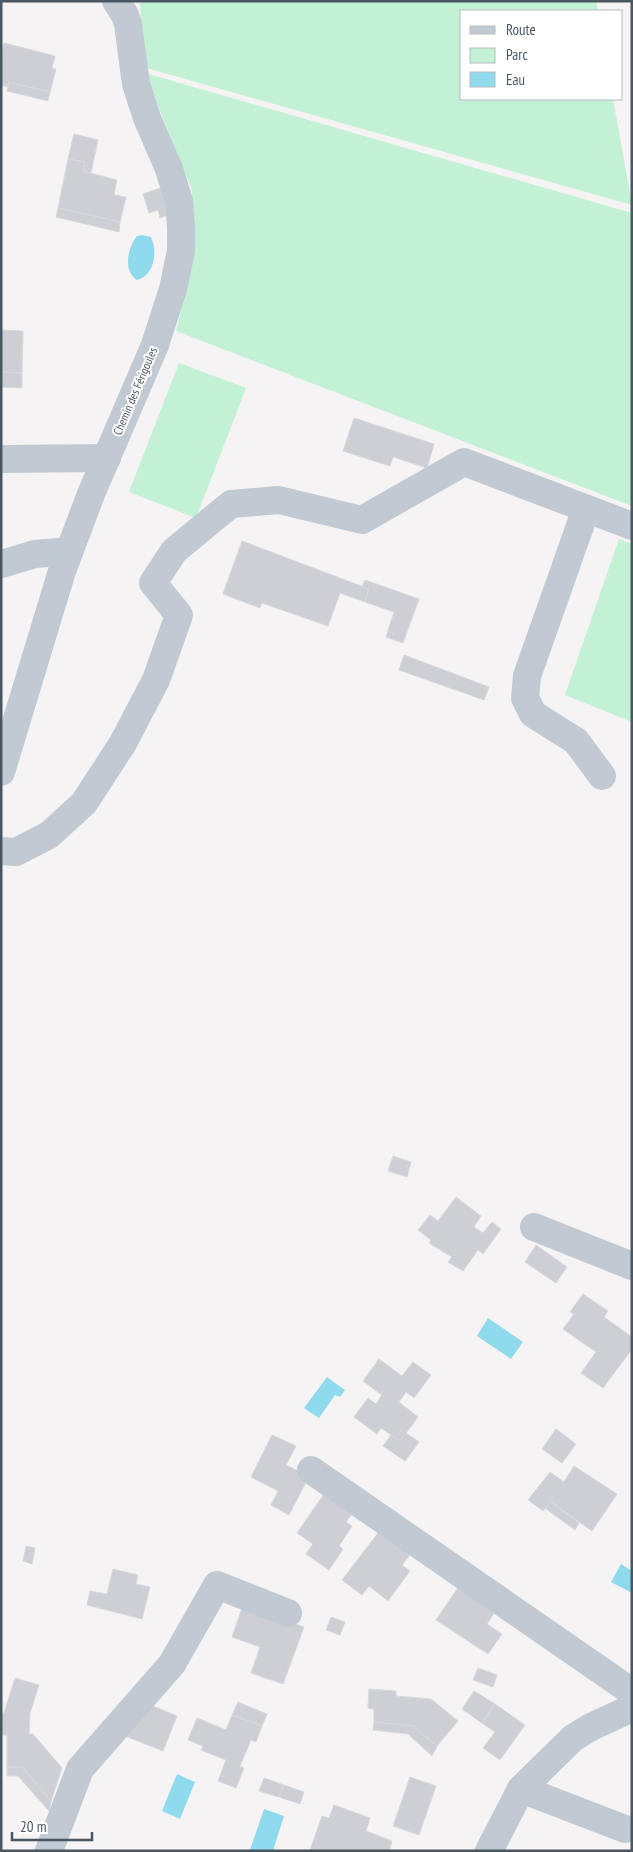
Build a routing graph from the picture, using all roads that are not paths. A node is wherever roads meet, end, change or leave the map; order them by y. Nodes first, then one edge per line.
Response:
1 (118, 2) edge
2 (107, 458) junction
3 (1, 459) edge
4 (586, 509) junction
5 (632, 526) edge
6 (69, 551) junction
7 (1, 564) edge
8 (1, 772) edge
9 (602, 776) dead end
10 (1, 850) edge
11 (534, 1227) dead end
12 (632, 1266) edge
13 (311, 1470) dead end
14 (288, 1612) dead end
15 (632, 1692) edge
16 (632, 1708) edge
17 (521, 1789) junction
18 (625, 1829) dead end
19 (49, 1851) edge
20 (488, 1851) edge

1 - 2 street, Chemin des Férigoules
2 - 3 street
2 - 6 street, Chemin des Férigoules
4 - 5 street
4 - 9 street
4 - 10 street
6 - 7 street
6 - 8 street, Chemin des Férigoules
11 - 12 street
13 - 15 street
14 - 19 street
16 - 17 street
17 - 18 street
17 - 20 street

